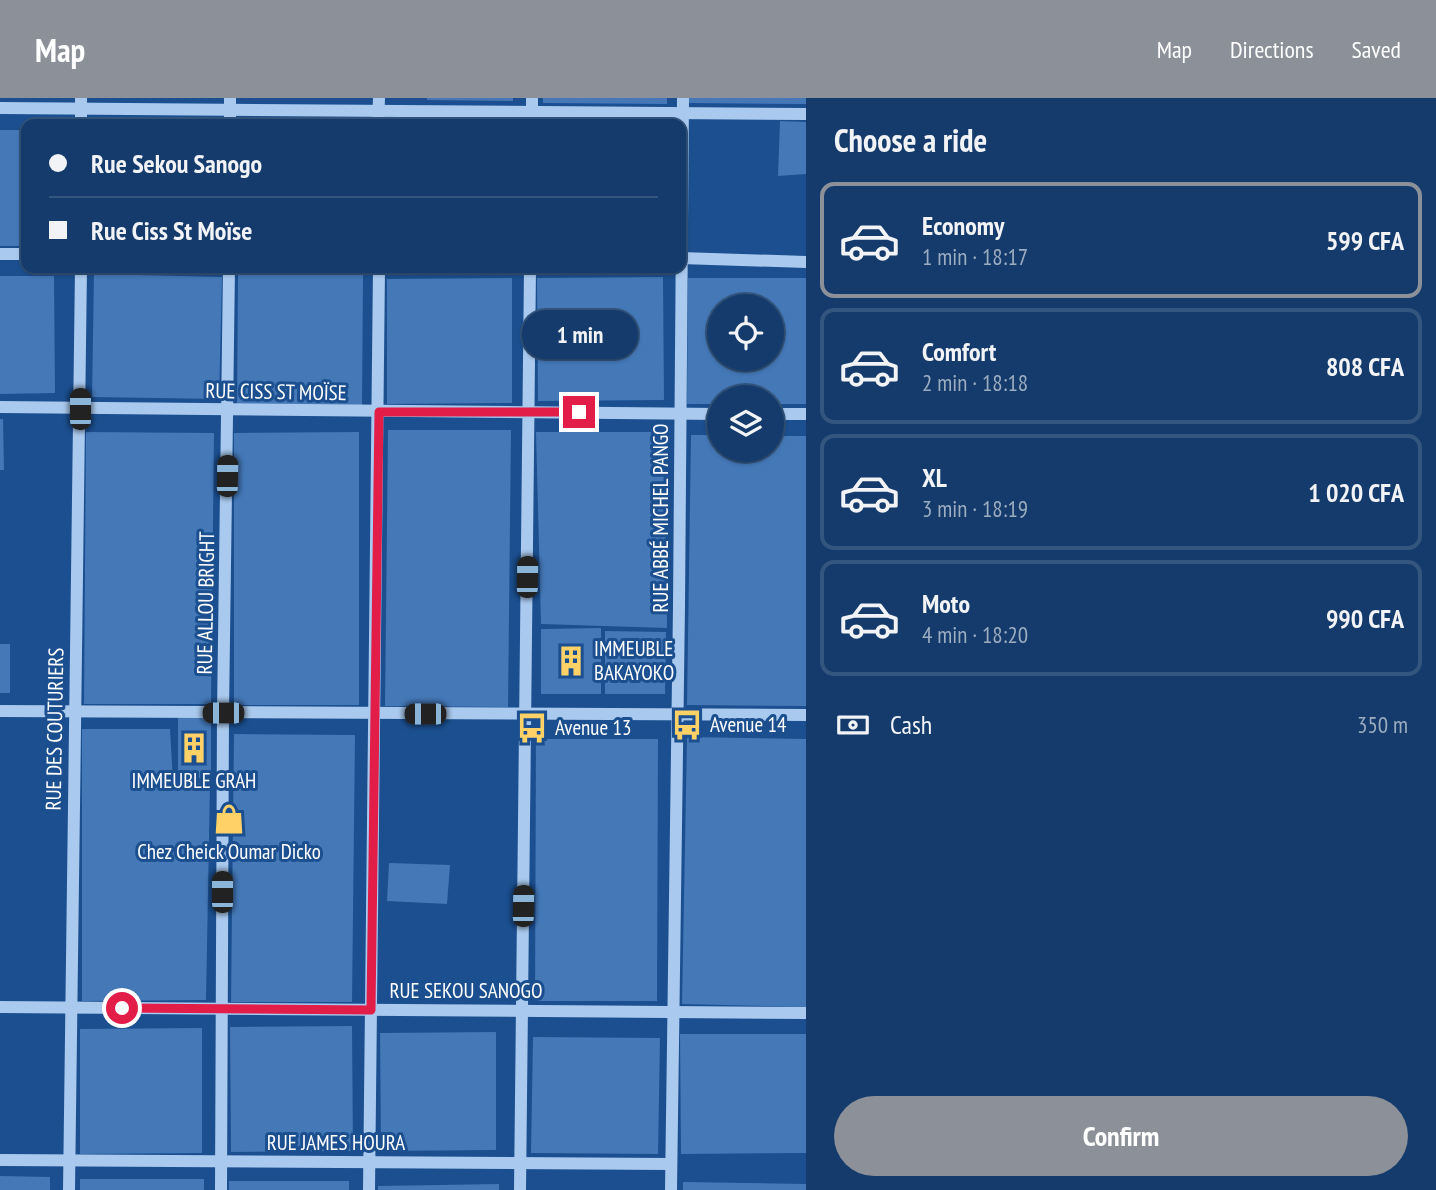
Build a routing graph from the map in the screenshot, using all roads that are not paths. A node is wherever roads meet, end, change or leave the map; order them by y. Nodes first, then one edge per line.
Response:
1 (683, 98) edge
2 (81, 103) edge
3 (230, 104) edge
4 (378, 104) edge
5 (0, 108) edge
6 (532, 111) edge
7 (683, 113) junction
8 (806, 114) edge
9 (683, 119) edge
10 (0, 254) edge
11 (21, 254) edge
12 (686, 258) edge
13 (806, 262) edge
14 (81, 273) edge
15 (229, 273) edge
16 (379, 273) edge
17 (530, 273) edge
18 (681, 273) edge
19 (0, 407) edge
20 (80, 409) junction
21 (228, 410) junction
22 (379, 412) junction
23 (528, 412) junction
24 (681, 413) junction
25 (707, 414) edge
26 (784, 414) edge
27 (806, 414) edge
28 (0, 711) edge
29 (74, 712) junction
30 (223, 713) junction
31 (376, 714) junction
32 (525, 715) junction
33 (678, 715) junction
34 (806, 715) edge
35 (0, 1007) edge
36 (72, 1007) junction
37 (222, 1009) junction
38 (371, 1010) junction
39 (522, 1011) junction
40 (673, 1012) junction
41 (806, 1013) edge
42 (0, 1160) edge
43 (69, 1160) junction
44 (369, 1162) junction
45 (221, 1163) junction
46 (520, 1163) junction
47 (671, 1164) junction
48 (69, 1190) edge
49 (221, 1190) edge
50 (369, 1190) edge
51 (520, 1190) edge
52 (671, 1190) edge

1 - 7 street, RUE ABBÉ MICHEL PANGO
2 - 3 street
2 - 5 street
3 - 4 street
4 - 6 street
6 - 7 street
7 - 8 street
7 - 9 street, RUE ABBÉ MICHEL PANGO
10 - 11 street
12 - 13 street
14 - 20 street, RUE DES COUTURIERS
15 - 21 street, RUE ALLOU BRIGHT
16 - 22 street
17 - 23 street
18 - 24 street, RUE ABBÉ MICHEL PANGO
19 - 20 street, RUE CISS ST MOÏSE
20 - 21 street, RUE CISS ST MOÏSE
20 - 29 street, RUE DES COUTURIERS
21 - 22 street, RUE CISS ST MOÏSE
21 - 30 street, RUE ALLOU BRIGHT
22 - 23 street, RUE CISS ST MOÏSE
22 - 31 street
23 - 24 street, RUE CISS ST MOÏSE
23 - 32 street
24 - 25 street, RUE CISS ST MOÏSE
24 - 33 street, RUE ABBÉ MICHEL PANGO
26 - 27 street
28 - 29 street
29 - 30 street
29 - 36 street, RUE DES COUTURIERS
30 - 31 street
30 - 37 street, RUE ALLOU BRIGHT
31 - 32 street
31 - 38 street
32 - 33 street
32 - 39 street
33 - 34 street
33 - 40 street, RUE ABBÉ MICHEL PANGO
35 - 36 street, RUE SEKOU SANOGO
36 - 37 street, RUE SEKOU SANOGO
36 - 43 street, RUE DES COUTURIERS
37 - 38 street, RUE SEKOU SANOGO
37 - 45 street, RUE ALLOU BRIGHT
38 - 39 street, RUE SEKOU SANOGO
38 - 44 street
39 - 40 street, RUE SEKOU SANOGO
39 - 46 street
40 - 41 street, RUE SEKOU SANOGO
40 - 47 street, RUE ABBÉ MICHEL PANGO
42 - 43 street, RUE JAMES HOURA
43 - 45 street, RUE JAMES HOURA
43 - 48 street, RUE DES COUTURIERS
44 - 45 street, RUE JAMES HOURA
44 - 46 street, RUE JAMES HOURA
44 - 50 street
45 - 49 street, RUE ALLOU BRIGHT
46 - 47 street, RUE JAMES HOURA
46 - 51 street
47 - 52 street, RUE ABBÉ MICHEL PANGO

